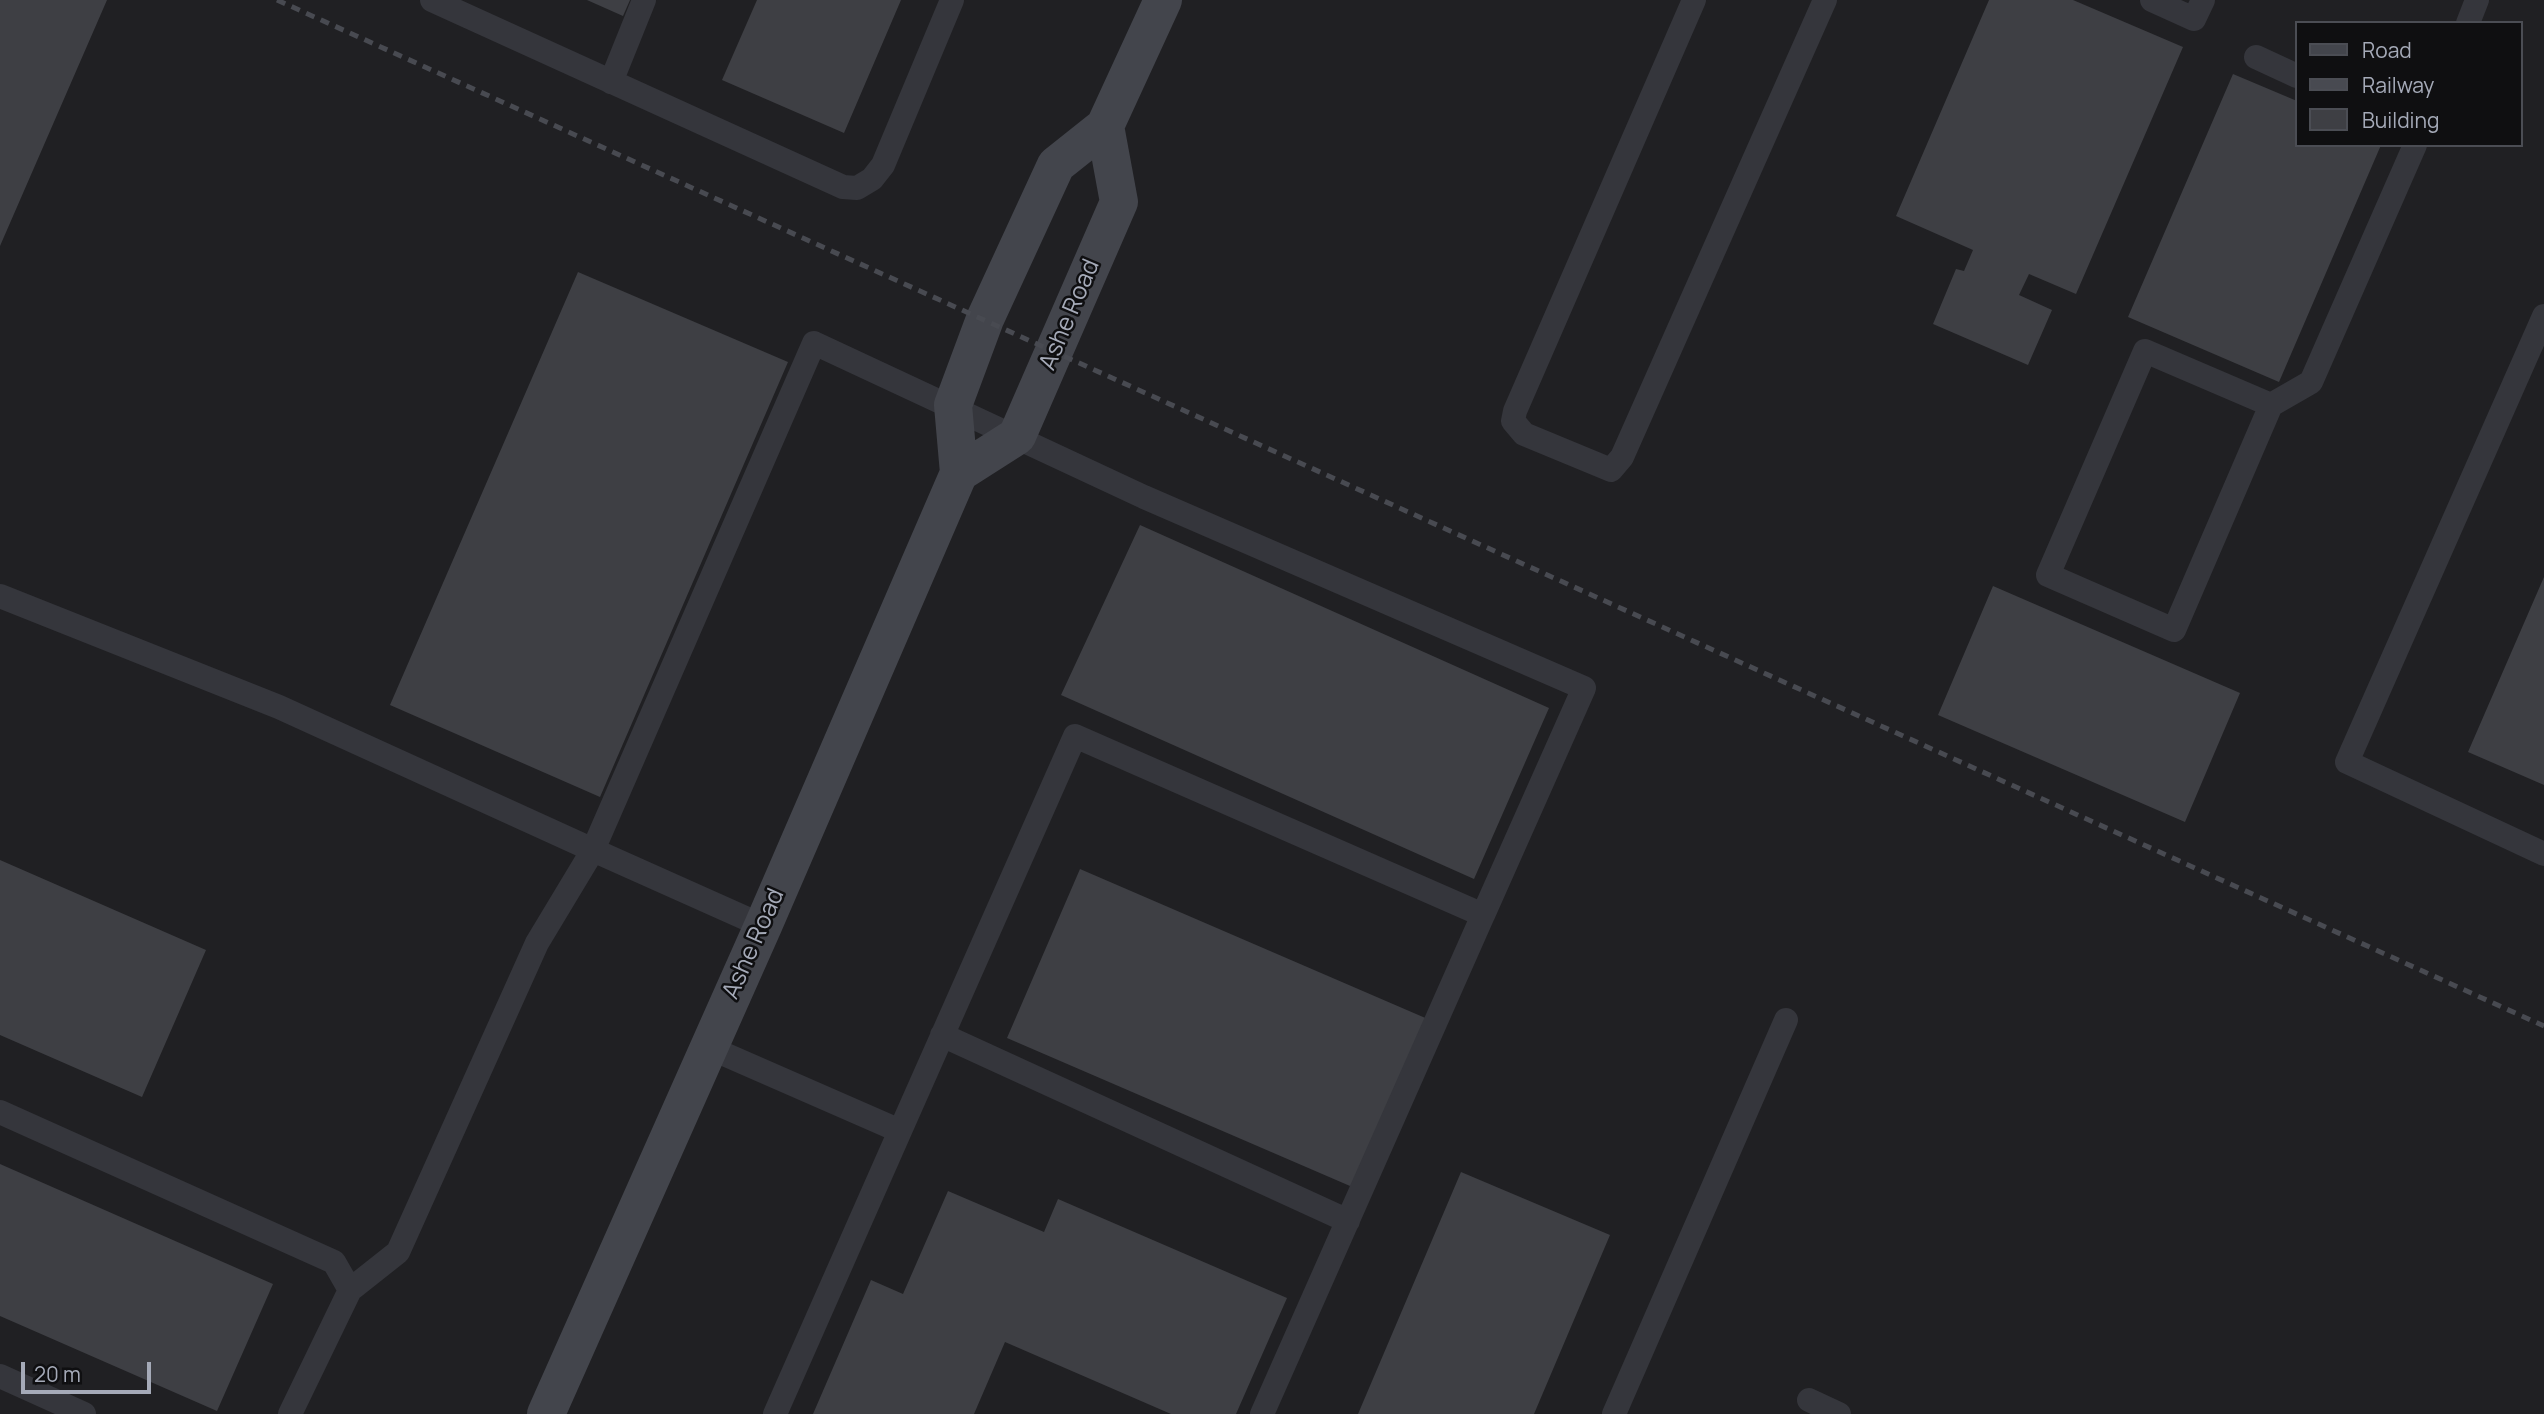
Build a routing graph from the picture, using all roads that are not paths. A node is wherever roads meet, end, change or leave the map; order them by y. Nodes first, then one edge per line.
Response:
1 (432, 0) edge
2 (644, 0) edge
3 (952, 0) edge
4 (1163, 0) edge
5 (1694, 0) edge
6 (1825, 0) edge
7 (2151, 0) edge
8 (2203, 0) edge
9 (2477, 0) edge
10 (2469, 21) edge
11 (2256, 57) dead end
12 (2296, 76) edge
13 (611, 82) junction
14 (1105, 126) junction
15 (2414, 147) edge
16 (2544, 316) edge
17 (953, 405) junction
18 (2271, 405) junction
19 (1017, 436) junction
20 (959, 472) junction
21 (0, 596) edge
22 (593, 850) junction
23 (2544, 853) edge
24 (1483, 915) junction
25 (763, 926) junction
26 (1786, 1020) dead end
27 (942, 1035) junction
28 (708, 1047) junction
29 (0, 1112) edge
30 (900, 1131) junction
31 (1348, 1221) junction
32 (350, 1290) junction
33 (0, 1376) edge
34 (1809, 1400) dead end
35 (84, 1414) edge
36 (290, 1414) edge
37 (546, 1414) edge
38 (775, 1414) edge
39 (1262, 1414) edge
40 (1614, 1414) edge
41 (1839, 1414) edge

1 - 13 lane
2 - 13 lane
3 - 13 lane
4 - 14 street, Ashe Road
5 - 6 lane
7 - 8 lane
9 - 10 lane
11 - 12 lane
14 - 17 street, Ashe Road
14 - 19 street, Ashe Road
15 - 18 lane
16 - 23 lane
17 - 19 lane
17 - 20 street, Ashe Road
17 - 22 lane
18 - 18 lane
19 - 20 street
19 - 24 lane
20 - 25 street, Ashe Road
21 - 22 lane
22 - 25 lane
22 - 32 lane
24 - 27 lane
24 - 31 lane
25 - 28 street, Ashe Road
26 - 40 lane
27 - 30 lane
27 - 31 lane
28 - 30 lane
28 - 37 street, Ashe Road
29 - 32 lane
30 - 38 lane
31 - 39 lane
32 - 36 lane
33 - 35 lane
34 - 41 lane

